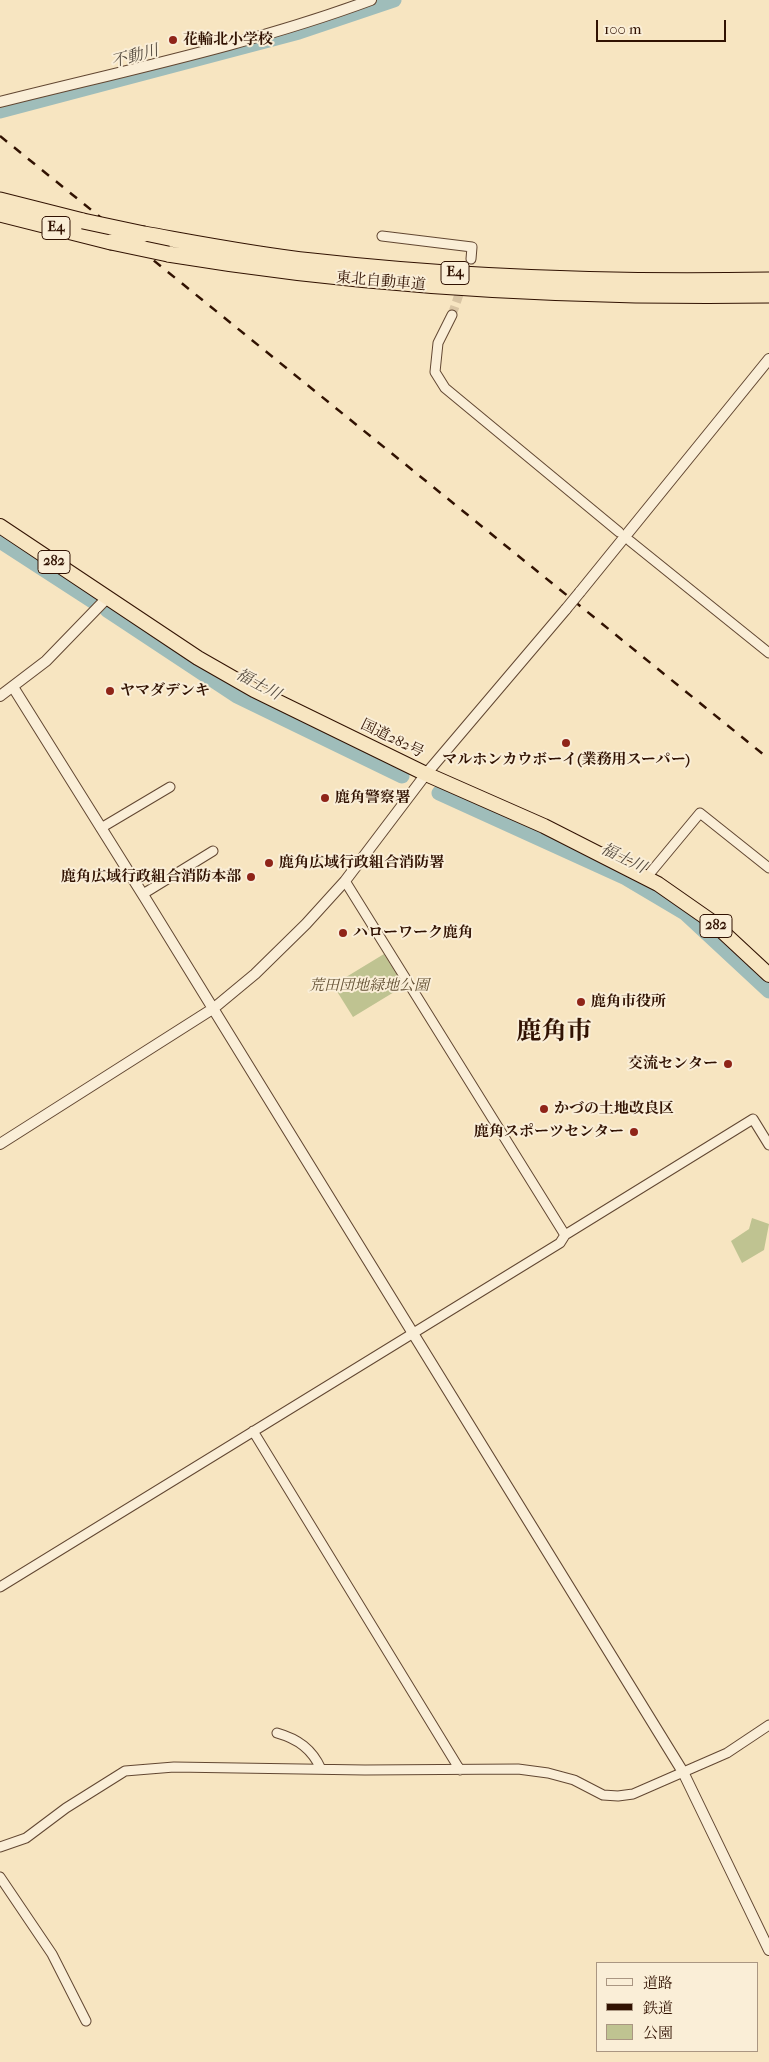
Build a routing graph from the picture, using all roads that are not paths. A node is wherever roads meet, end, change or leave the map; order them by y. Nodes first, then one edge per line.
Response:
1 (371, 0) edge
2 (0, 102) edge
3 (0, 200) edge
4 (0, 214) edge
5 (382, 236) dead end
6 (471, 259) dead end
7 (769, 280) edge
8 (769, 295) edge
9 (452, 315) tunnel mouth
10 (769, 359) edge
11 (0, 526) edge
12 (620, 532) dead end
13 (630, 541) dead end
14 (108, 597) junction
15 (769, 653) edge
16 (13, 688) junction
17 (0, 696) edge
18 (426, 774) junction
19 (170, 786) dead end
20 (101, 828) junction
21 (213, 851) dead end
22 (769, 868) edge
23 (646, 878) junction
24 (345, 881) junction
25 (143, 894) junction
26 (769, 975) edge
27 (214, 1008) junction
28 (0, 1144) edge
29 (769, 1145) edge
30 (565, 1235) junction
31 (413, 1333) junction
32 (253, 1431) junction
33 (0, 1587) edge
34 (769, 1725) edge
35 (277, 1733) dead end
36 (321, 1769) junction
37 (460, 1770) junction
38 (683, 1772) junction
39 (0, 1847) edge
40 (0, 1877) edge
41 (769, 1950) edge
42 (86, 2021) dead end

1 - 2 street
3 - 7 highway, 東北自動車道 / E4, bridge
4 - 8 highway, 東北自動車道 / E4, bridge
5 - 6 street
9 - 12 street
10 - 18 street, bridge
11 - 14 highway, 国道282号 / 282
13 - 15 street
14 - 16 street
14 - 18 highway, 国道282号 / 282
16 - 17 street
16 - 20 street
18 - 23 highway, 国道282号 / 282
18 - 24 street
19 - 20 street
20 - 25 street
21 - 25 street
22 - 23 street
23 - 26 highway, 国道282号 / 282
24 - 27 street
24 - 30 street
25 - 27 street
27 - 28 street
27 - 31 street
29 - 30 street
30 - 31 street
31 - 32 street
31 - 38 street
32 - 33 street
32 - 37 street
34 - 38 street
35 - 36 street
36 - 37 street
36 - 39 street
37 - 38 street
38 - 41 street
40 - 42 street

